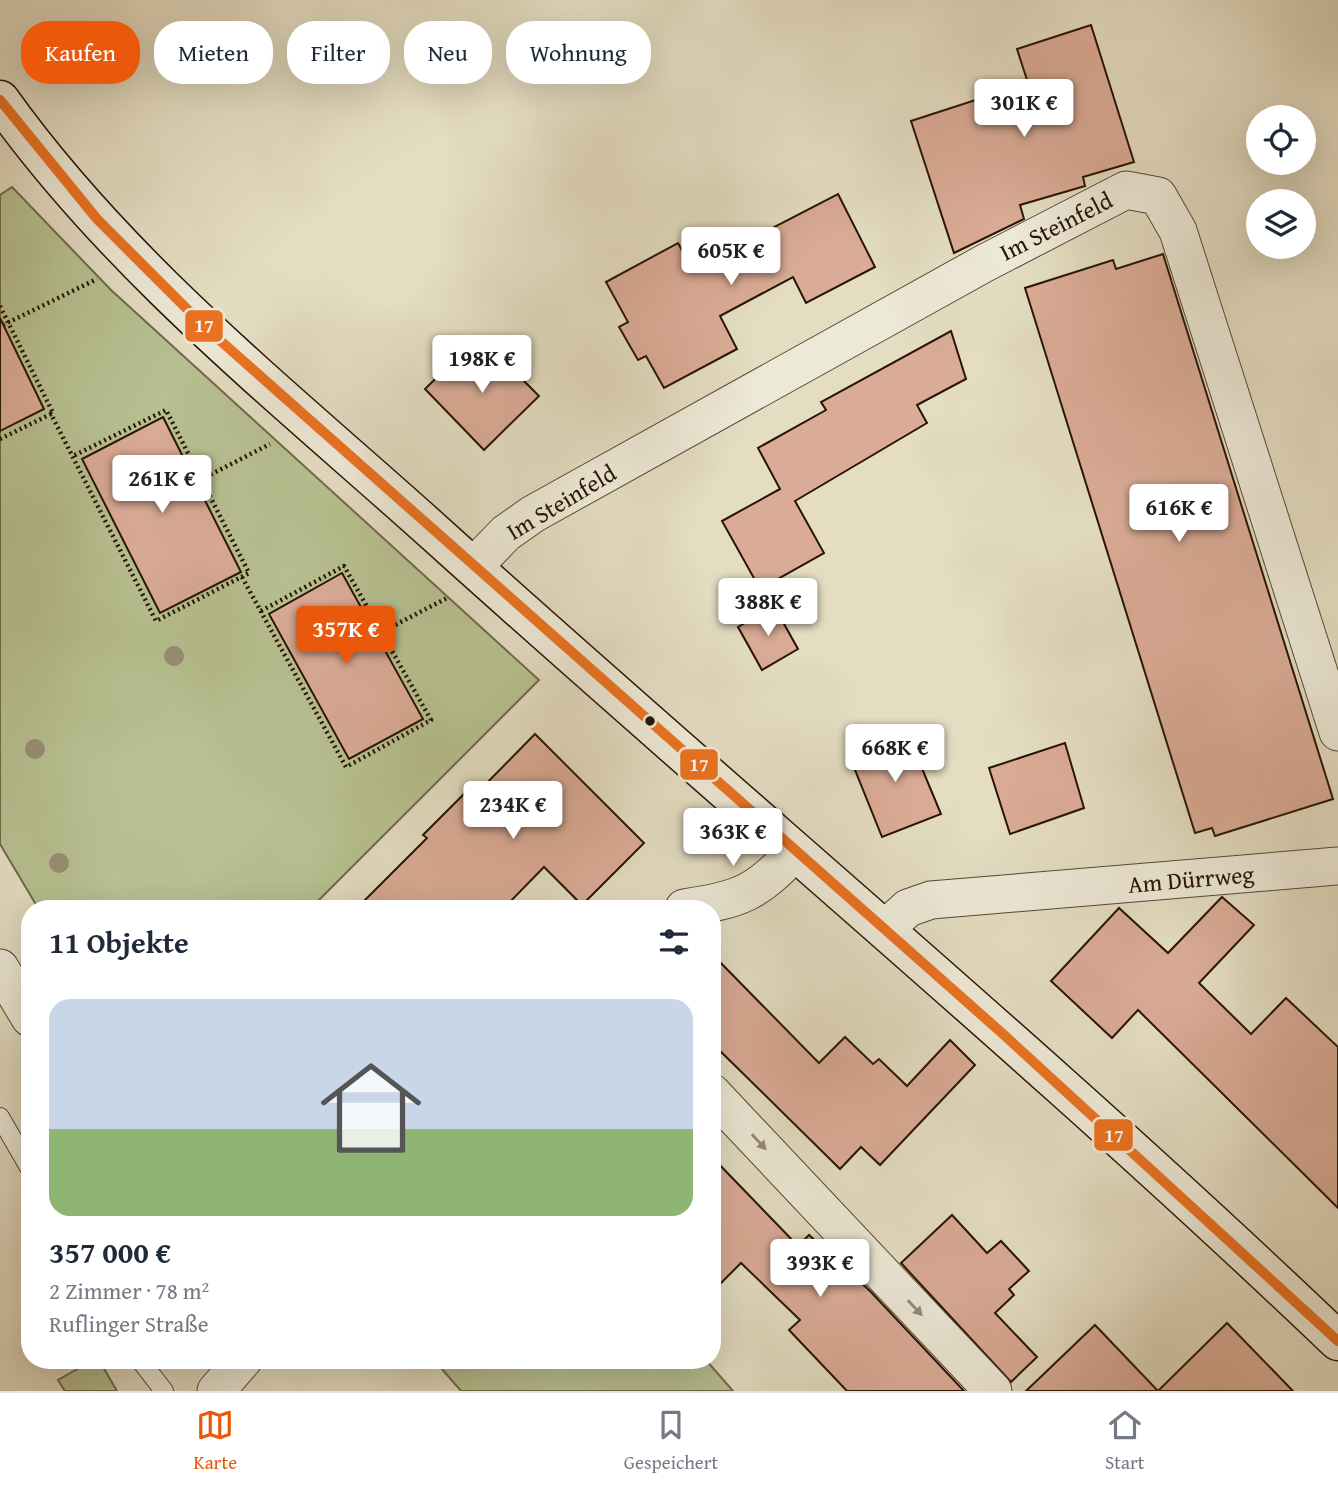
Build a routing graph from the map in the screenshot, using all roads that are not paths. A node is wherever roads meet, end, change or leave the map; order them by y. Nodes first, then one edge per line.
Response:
1 (6, 123) edge
2 (466, 579) junction
3 (1338, 732) edge
4 (795, 851) junction
5 (1338, 866) edge
6 (721, 902) edge
7 (885, 929) junction
8 (0, 968) edge
9 (21, 1003) edge
10 (721, 1103) edge
11 (0, 1117) edge
12 (21, 1153) edge
13 (1338, 1341) edge
14 (148, 1369) edge
15 (235, 1369) edge
16 (164, 1391) edge
17 (216, 1391) edge
18 (993, 1391) edge

1 - 2 street
2 - 3 street, Im Steinfeld
2 - 4 street
4 - 6 street
4 - 7 street
5 - 7 street, Am Dürrweg
7 - 13 street
8 - 9 street
10 -> 18 street
11 - 12 lane
14 - 16 lane
15 - 17 street

